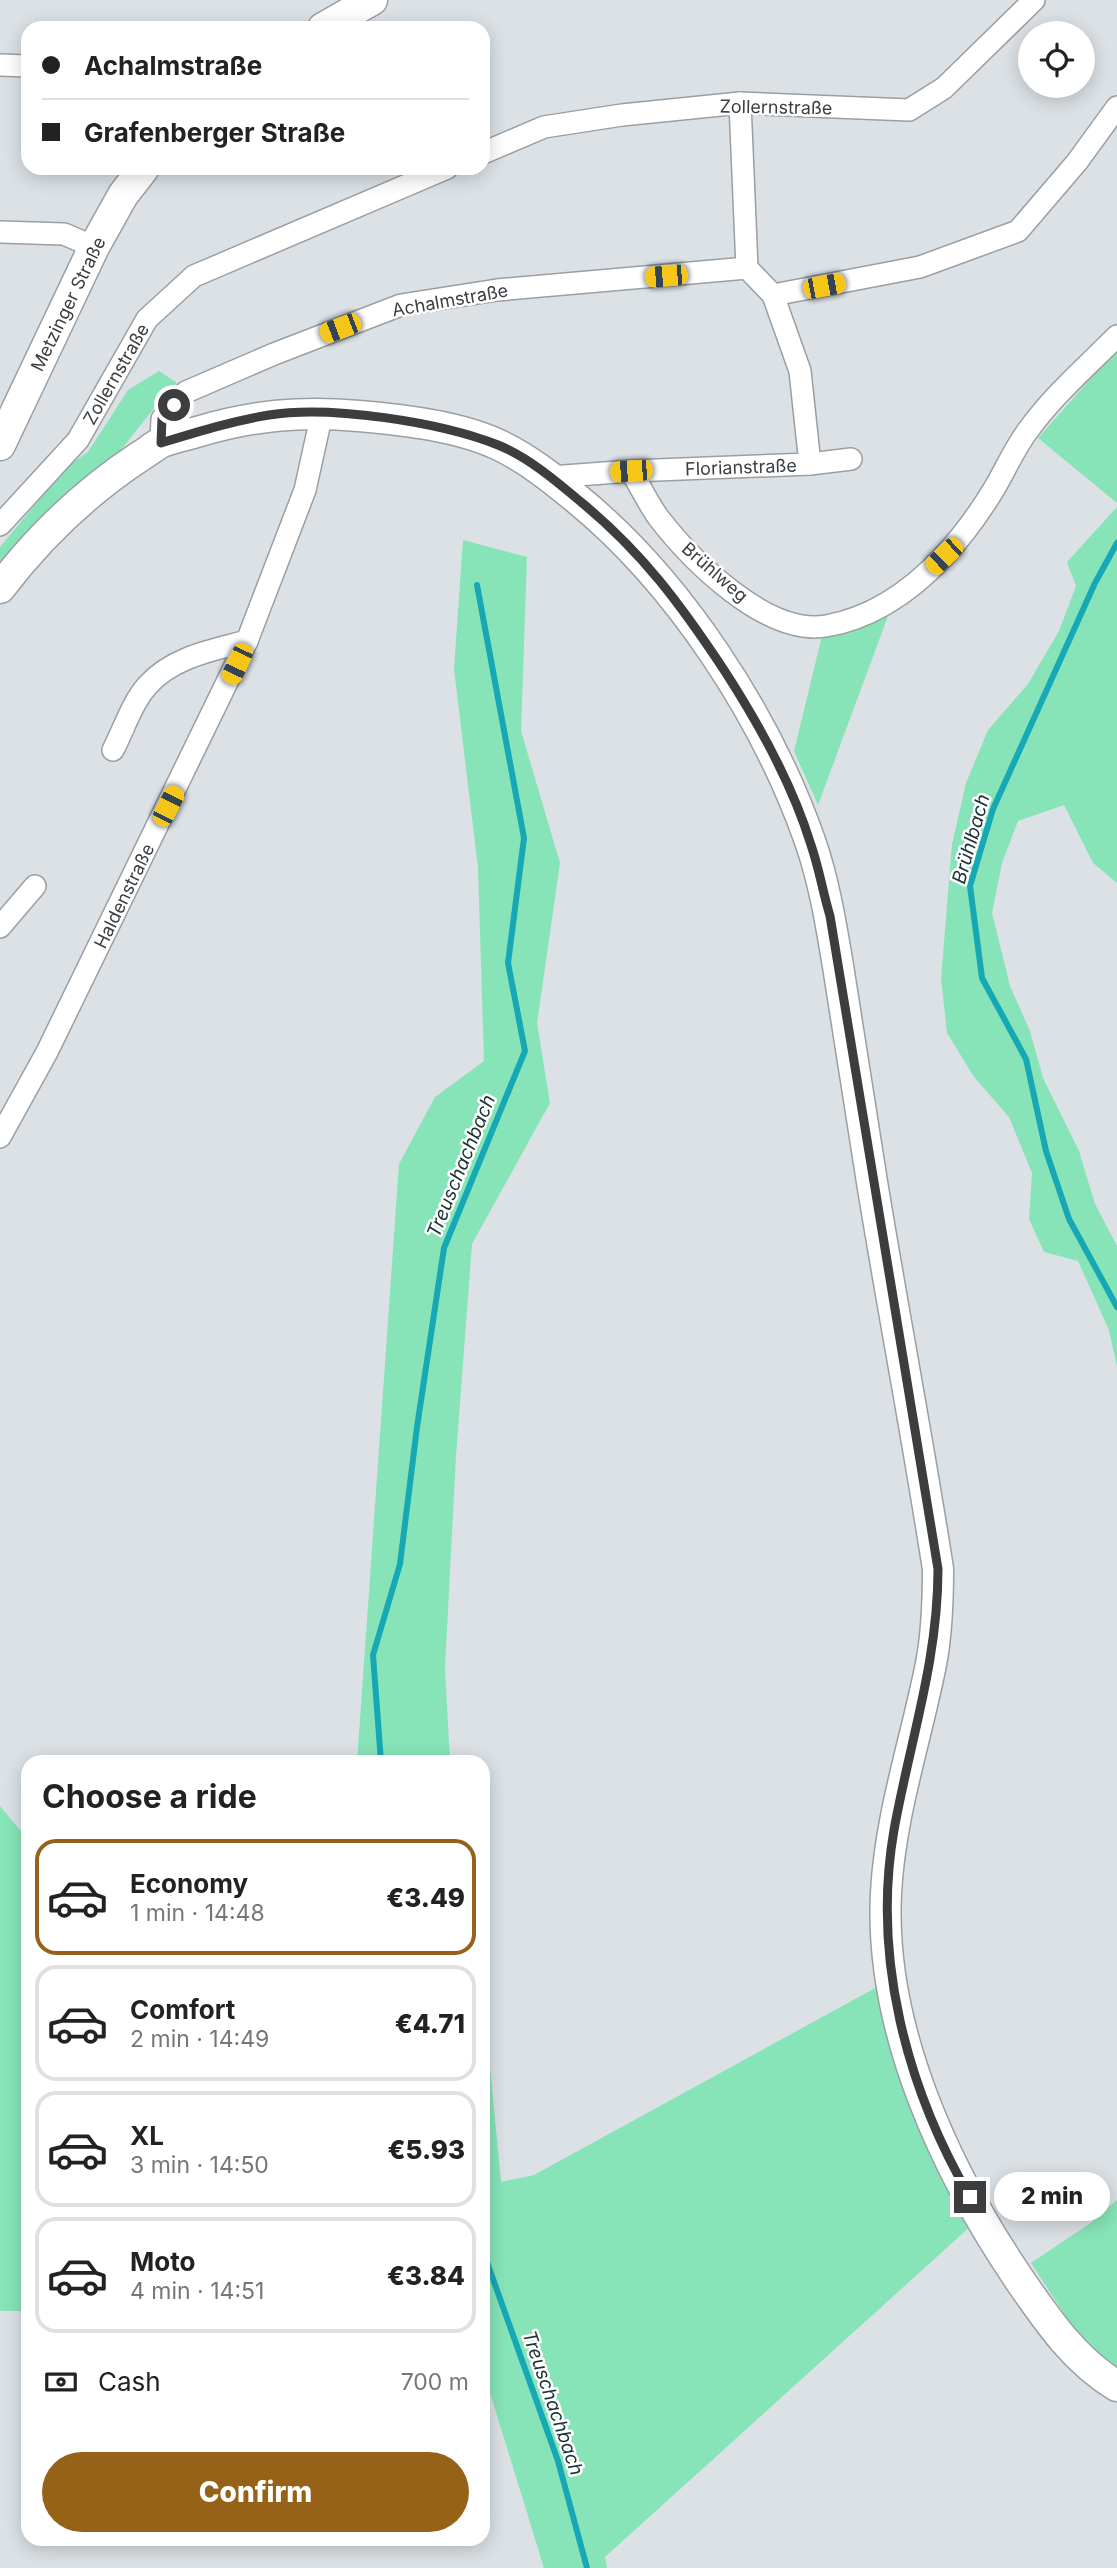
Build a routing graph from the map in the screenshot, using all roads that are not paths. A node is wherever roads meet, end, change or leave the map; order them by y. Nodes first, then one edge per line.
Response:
1 (372, 0) edge
2 (1034, 0) edge
3 (335, 21) edge
4 (0, 65) edge
5 (21, 66) edge
6 (740, 103) junction
7 (1117, 107) edge
8 (490, 150) edge
9 (139, 175) edge
10 (431, 175) edge
11 (0, 232) edge
12 (94, 247) junction
13 (747, 268) junction
14 (773, 295) junction
15 (1117, 336) edge
16 (322, 412) junction
17 (0, 443) edge
18 (161, 443) junction
19 (851, 459) dead end
20 (810, 464) junction
21 (631, 471) junction
22 (551, 477) junction
23 (0, 525) edge
24 (0, 589) edge
25 (247, 641) junction
26 (113, 750) dead end
27 (34, 886) dead end
28 (0, 927) edge
29 (0, 1137) edge
30 (1117, 2386) edge

1 - 3 street
2 - 6 street, Zollernstraße
4 - 5 street
6 - 8 street, Zollernstraße
6 - 13 street
7 - 14 street
9 - 12 street, Metzinger Straße
10 - 23 street, Zollernstraße
11 - 12 street
12 - 17 street, Metzinger Straße
13 - 14 street
13 - 18 street, Achalmstraße
14 - 20 street
15 - 21 street, Brühlweg
16 - 18 street
16 - 22 street
16 - 25 street, Haldenstraße
18 - 24 street
19 - 20 street, Florianstraße
20 - 21 street, Florianstraße
21 - 22 street
22 - 30 street
25 - 26 street
25 - 29 street, Haldenstraße
27 - 28 street

